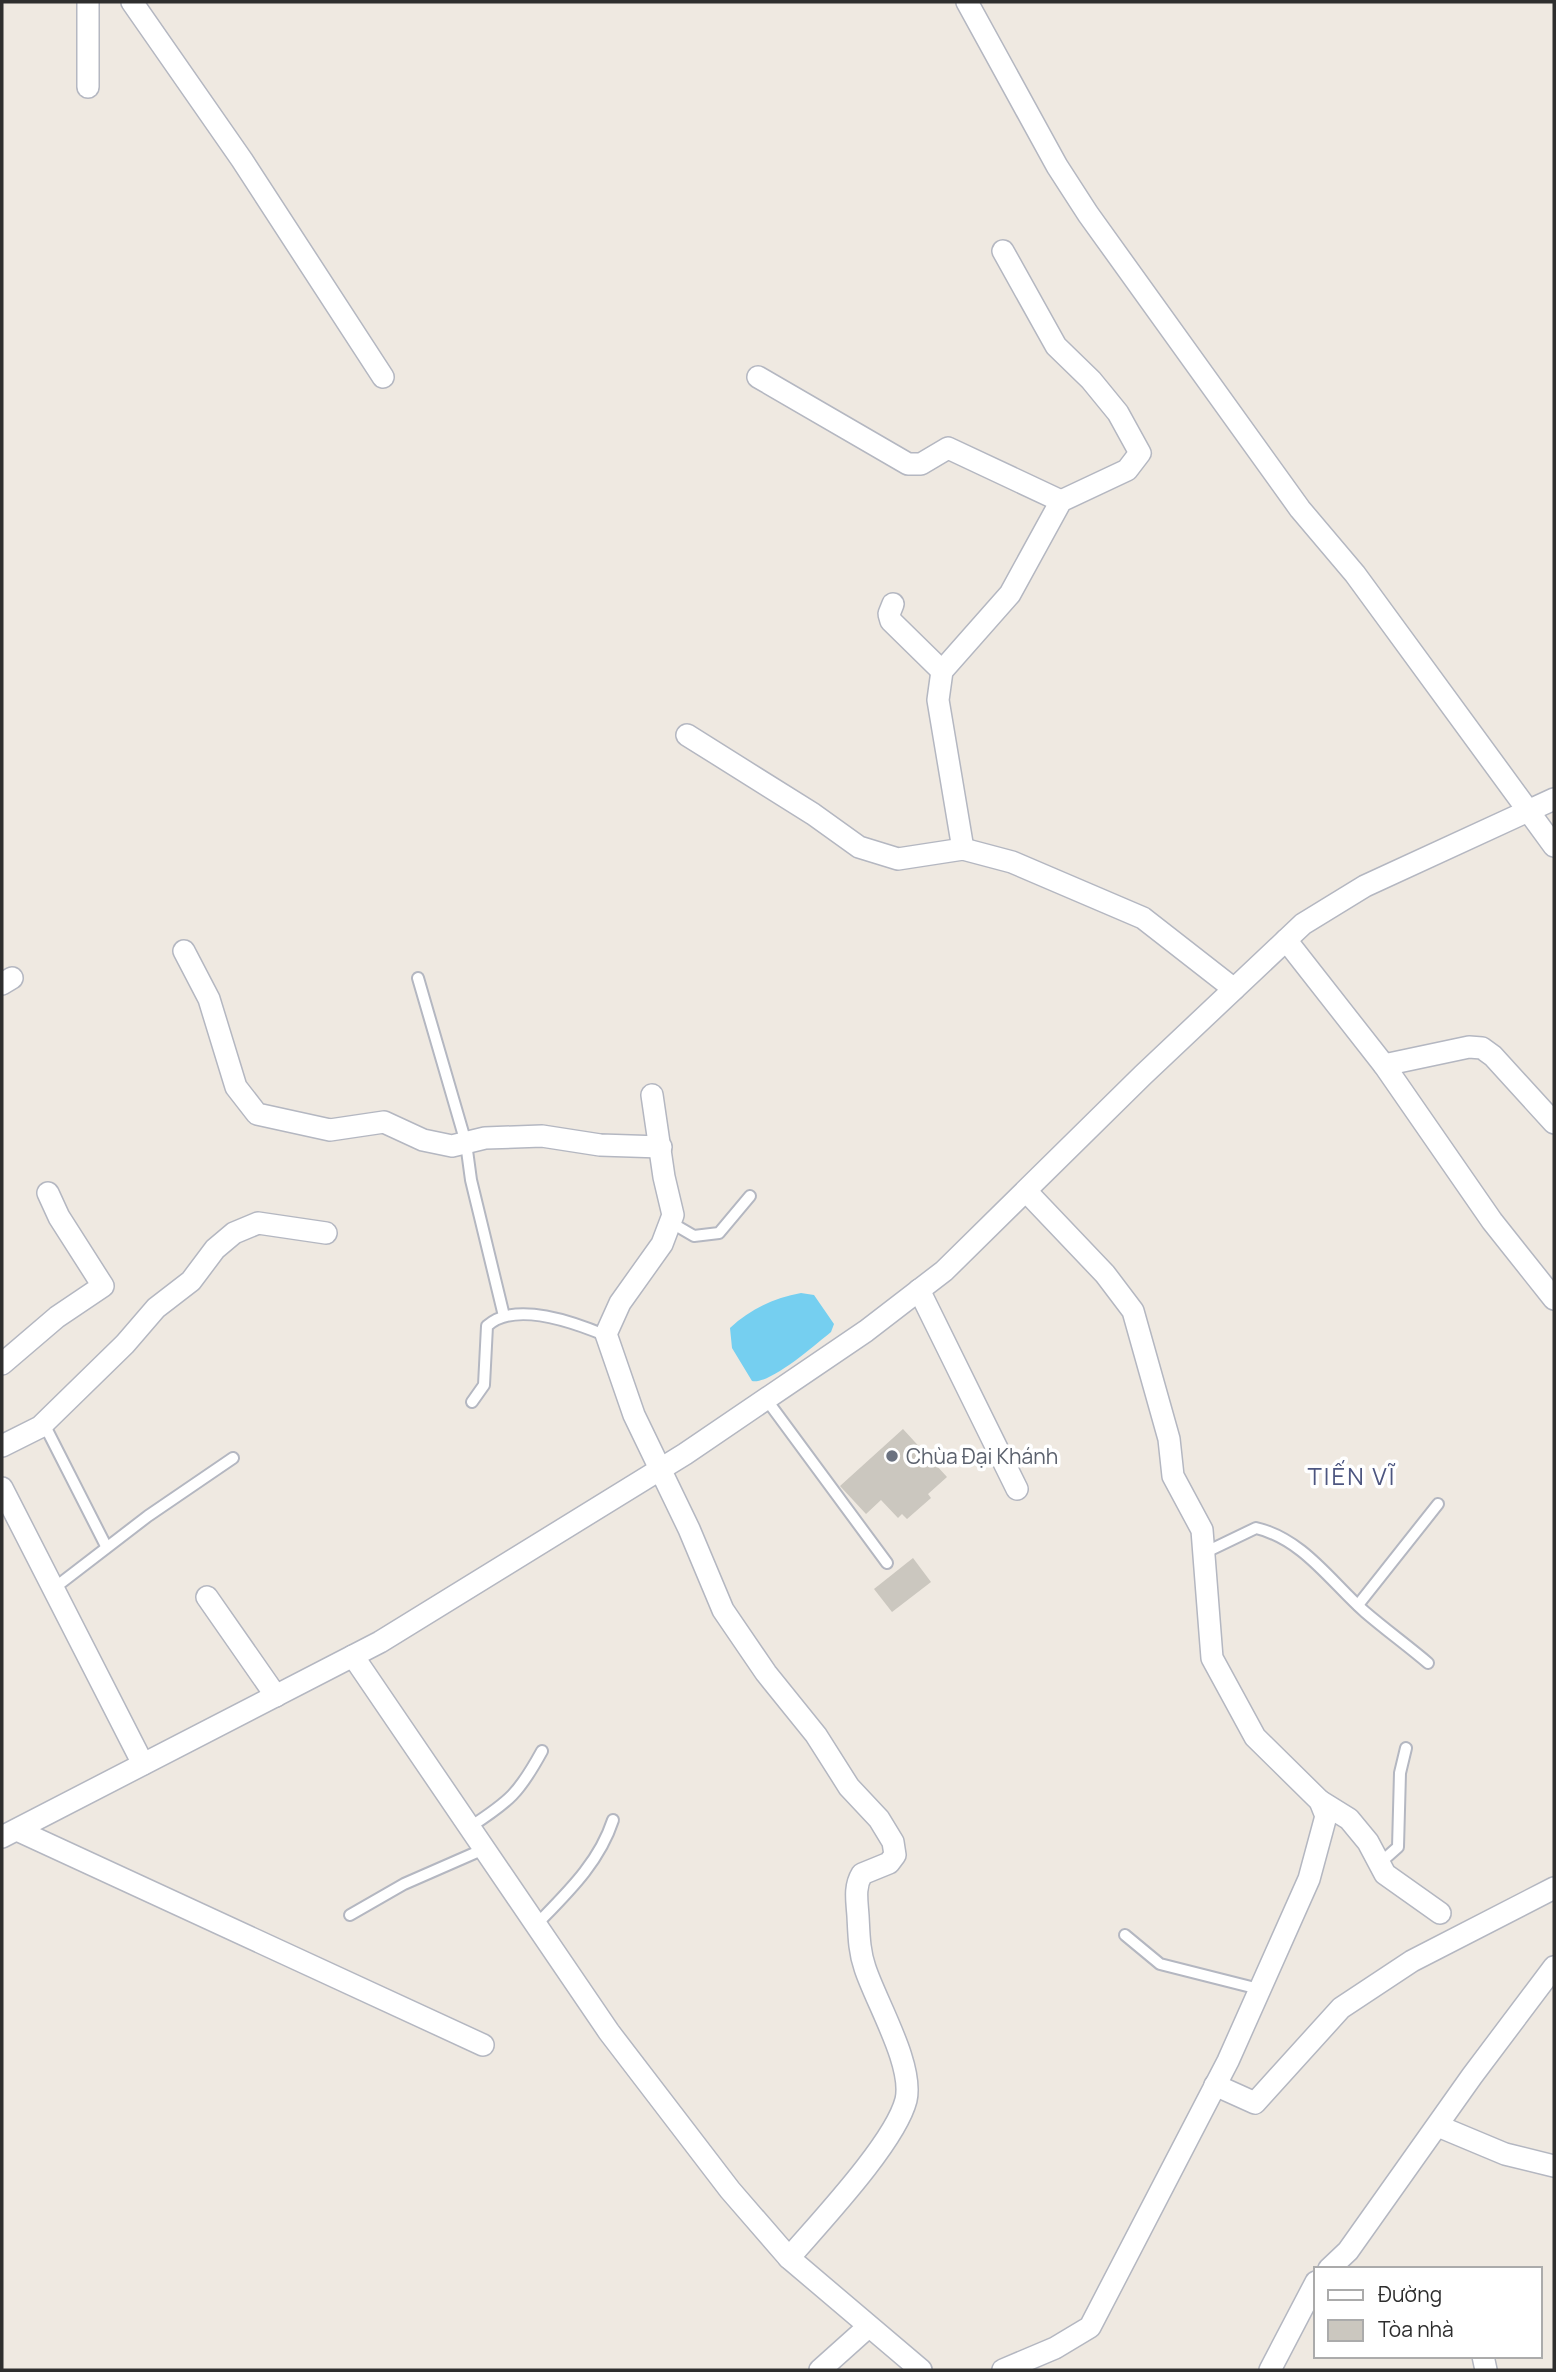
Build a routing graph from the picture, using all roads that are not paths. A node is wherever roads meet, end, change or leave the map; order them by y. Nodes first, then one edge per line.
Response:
1 (88, 2) edge
2 (132, 2) edge
3 (967, 2) edge
4 (88, 87) dead end
5 (1003, 251) dead end
6 (383, 377) dead end
7 (758, 377) dead end
8 (1061, 501) junction
9 (893, 604) dead end
10 (942, 671) junction
11 (687, 734) dead end
12 (1554, 799) edge
13 (1527, 811) junction
14 (1554, 846) edge
15 (963, 849) junction
16 (1286, 940) junction
17 (184, 951) dead end
18 (418, 978) dead end
19 (1234, 989) junction
20 (1384, 1065) junction
21 (652, 1095) dead end
22 (1554, 1123) edge
23 (466, 1143) junction
24 (661, 1147) junction
25 (1026, 1191) junction
26 (48, 1193) dead end
27 (750, 1196) dead end
28 (670, 1223) junction
29 (326, 1233) dead end
30 (919, 1290) junction
31 (1554, 1299) edge
32 (504, 1316) junction
33 (607, 1336) junction
34 (2, 1364) edge
35 (766, 1399) junction
36 (472, 1402) dead end
37 (44, 1423) junction
38 (2, 1446) edge
39 (233, 1458) dead end
40 (659, 1470) junction
41 (2, 1488) edge
42 (1017, 1489) dead end
43 (1438, 1504) dead end
44 (106, 1546) junction
45 (1204, 1553) junction
46 (887, 1563) dead end
47 (53, 1589) junction
48 (207, 1597) dead end
49 (1358, 1605) junction
50 (353, 1656) junction
51 (1429, 1663) dead end
52 (276, 1696) junction
53 (1406, 1748) dead end
54 (542, 1751) dead end
55 (143, 1764) junction
56 (1320, 1801) junction
57 (613, 1820) dead end
58 (470, 1827) junction
59 (9, 1833) edge
60 (484, 1849) junction
61 (1380, 1863) junction
62 (1554, 1888) edge
63 (1440, 1913) dead end
64 (350, 1914) dead end
65 (536, 1925) junction
66 (1125, 1935) dead end
67 (1554, 1967) edge
68 (1259, 1989) junction
69 (1546, 1989) edge
70 (483, 2045) dead end
71 (1215, 2085) junction
72 (1437, 2126) junction
73 (1554, 2166) edge
74 (789, 2258) junction
75 (1331, 2267) edge
76 (1314, 2286) edge
77 (868, 2327) junction
78 (820, 2370) edge
79 (921, 2370) edge
80 (1003, 2370) edge
81 (1270, 2370) edge

1 - 4 street
2 - 6 street
3 - 13 street
5 - 8 street
7 - 8 street
8 - 10 street
9 - 10 street
10 - 15 street
11 - 15 street
12 - 13 street
13 - 14 street
13 - 16 street
15 - 19 street
16 - 19 street
16 - 20 street
17 - 23 street
18 - 23 lane
19 - 25 street
20 - 22 street
20 - 31 street
21 - 24 street
23 - 24 street
23 - 32 lane
24 - 28 street
25 - 30 street
25 - 45 street
26 - 34 street
27 - 28 lane
28 - 33 street
29 - 37 street
30 - 35 street
30 - 42 street
32 - 33 lane
32 - 36 lane
33 - 40 street
35 - 40 street
35 - 46 lane
37 - 38 street
37 - 44 lane
39 - 44 lane
40 - 50 street
40 - 74 street
41 - 47 street
43 - 49 lane
44 - 47 lane
45 - 49 lane
45 - 56 street
47 - 55 street
48 - 52 street
49 - 51 lane
50 - 52 street
50 - 58 street
52 - 55 street
53 - 61 lane
54 - 58 lane
55 - 59 street
56 - 61 street
56 - 68 street
57 - 65 lane
58 - 60 street
59 - 70 street
60 - 64 lane
60 - 65 street
61 - 63 street
62 - 71 street
65 - 74 street
66 - 68 lane
67 - 69 street
68 - 71 street
69 - 72 street
71 - 80 street
72 - 73 street
72 - 75 street
74 - 77 street
76 - 81 street
77 - 78 street
77 - 79 street

